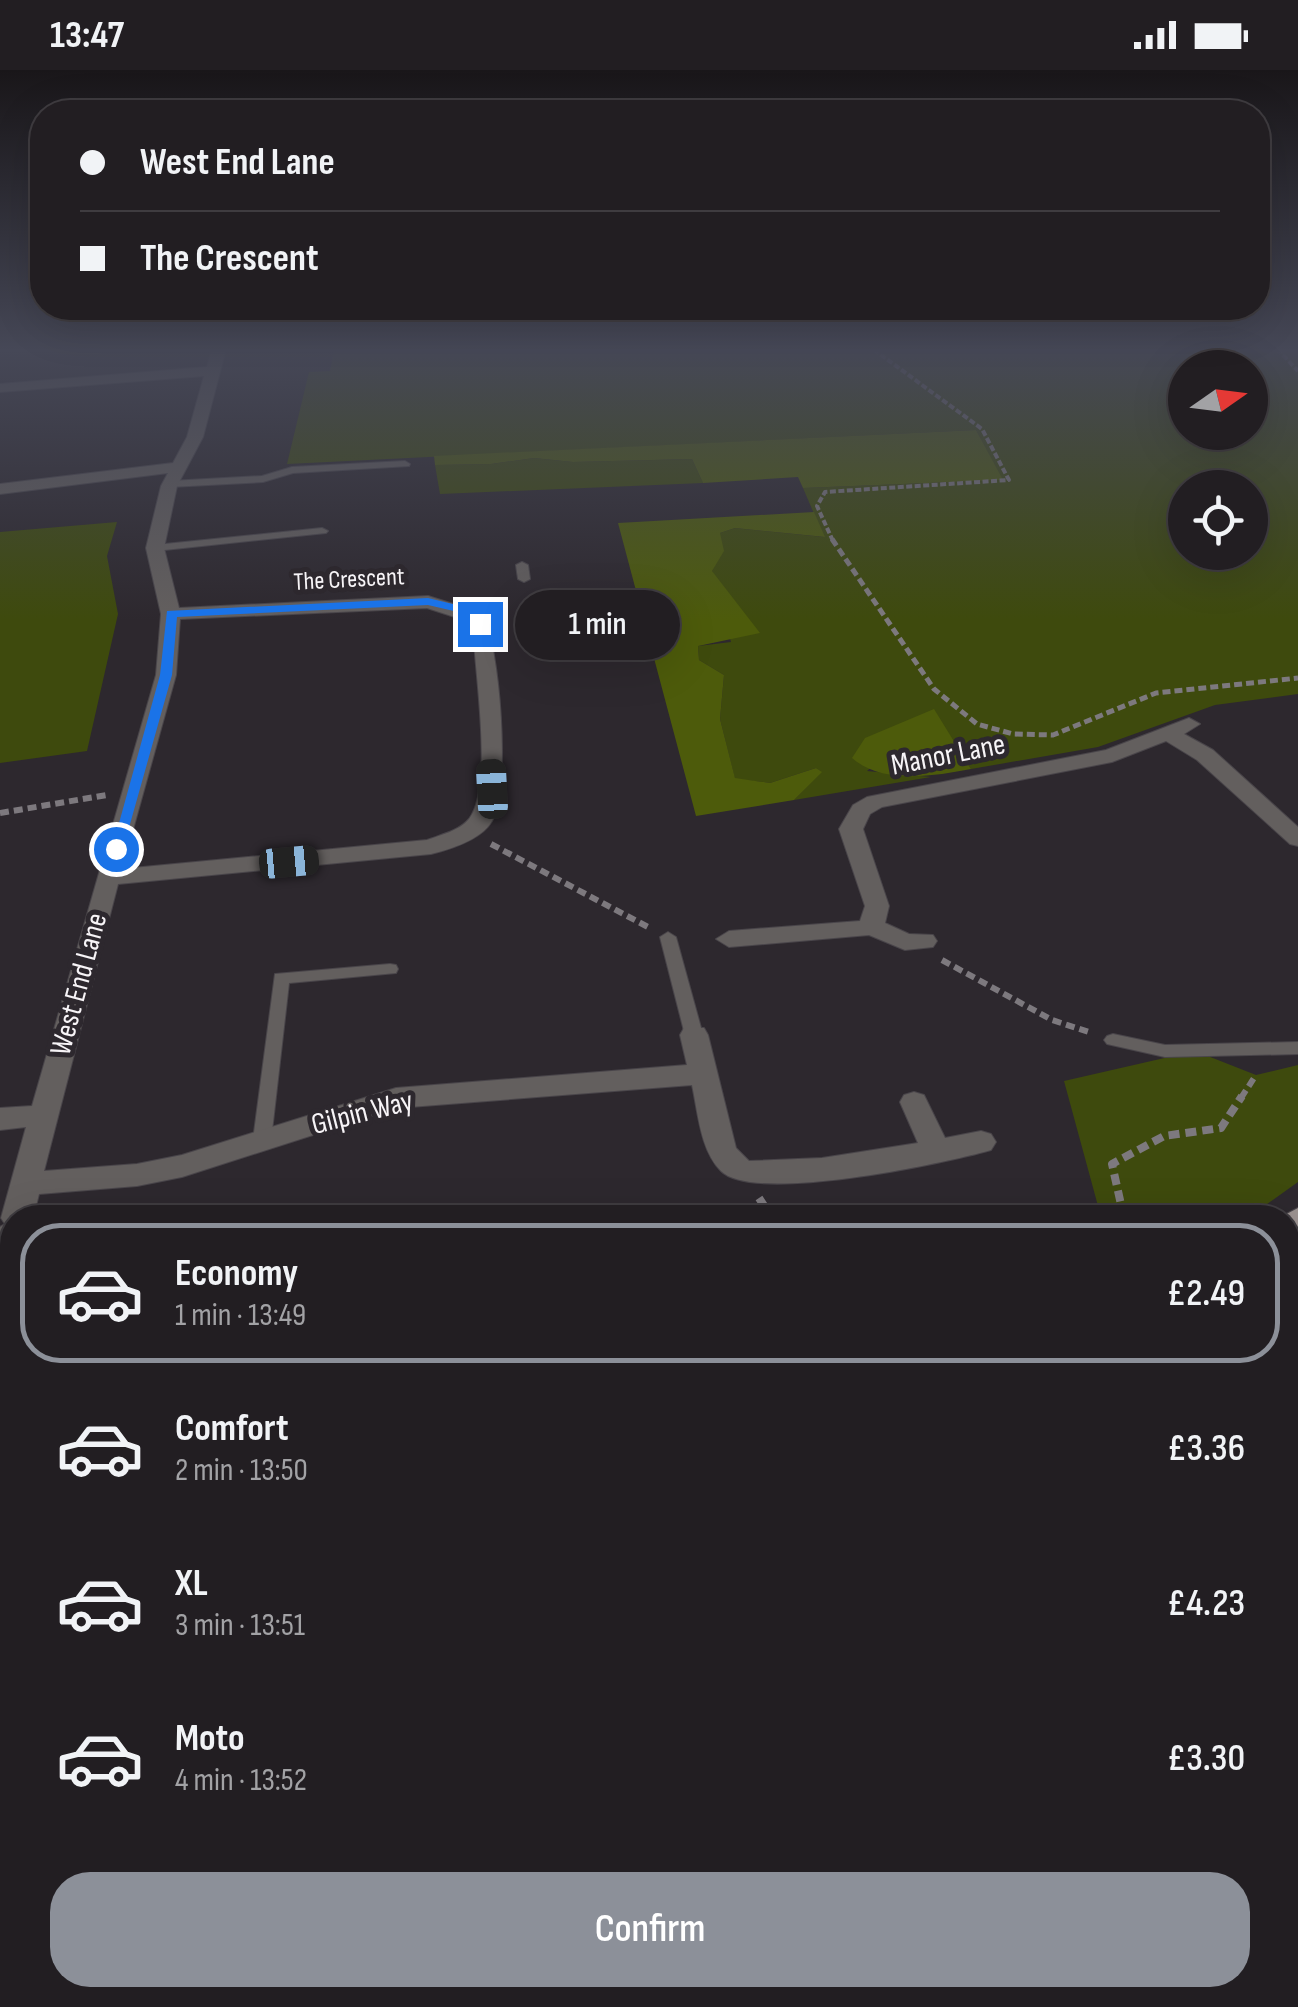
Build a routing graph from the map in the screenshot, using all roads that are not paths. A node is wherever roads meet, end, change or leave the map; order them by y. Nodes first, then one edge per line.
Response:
1 (194, 439) edge
2 (405, 464) dead end
3 (174, 476) junction
4 (0, 489) edge
5 (322, 531) dead end
6 (155, 548) junction
7 (171, 614) junction
8 (1298, 839) edge
9 (106, 878) junction
10 (870, 926) junction
11 (668, 937) road end
12 (729, 939) dead end
13 (924, 942) road end
14 (390, 969) dead end
15 (694, 1035) joint
16 (1113, 1040) road end
17 (1298, 1048) edge
18 (704, 1074) junction
19 (914, 1102) dead end
20 (44, 1115) junction
21 (0, 1119) edge
22 (262, 1140) junction
23 (980, 1142) dead end
24 (936, 1150) junction
25 (26, 1184) junction
26 (20, 1205) edge

1 - 3 street, West End Lane
2 - 3 lane
3 - 4 street
3 - 6 street, West End Lane
5 - 6 lane
6 - 7 street, West End Lane
7 - 9 street, West End Lane
7 - 9 street, The Crescent
8 - 10 street, Manor Lane
9 - 20 street, West End Lane
10 - 12 street
10 - 13 street
11 - 15 lane
14 - 22 lane
15 - 18 street
16 - 17 lane
18 - 22 street, Gilpin Way
18 - 24 street
19 - 24 street
20 - 21 street
20 - 25 street, West End Lane
22 - 25 street, Gilpin Way
23 - 24 street
25 - 26 street, West End Lane

